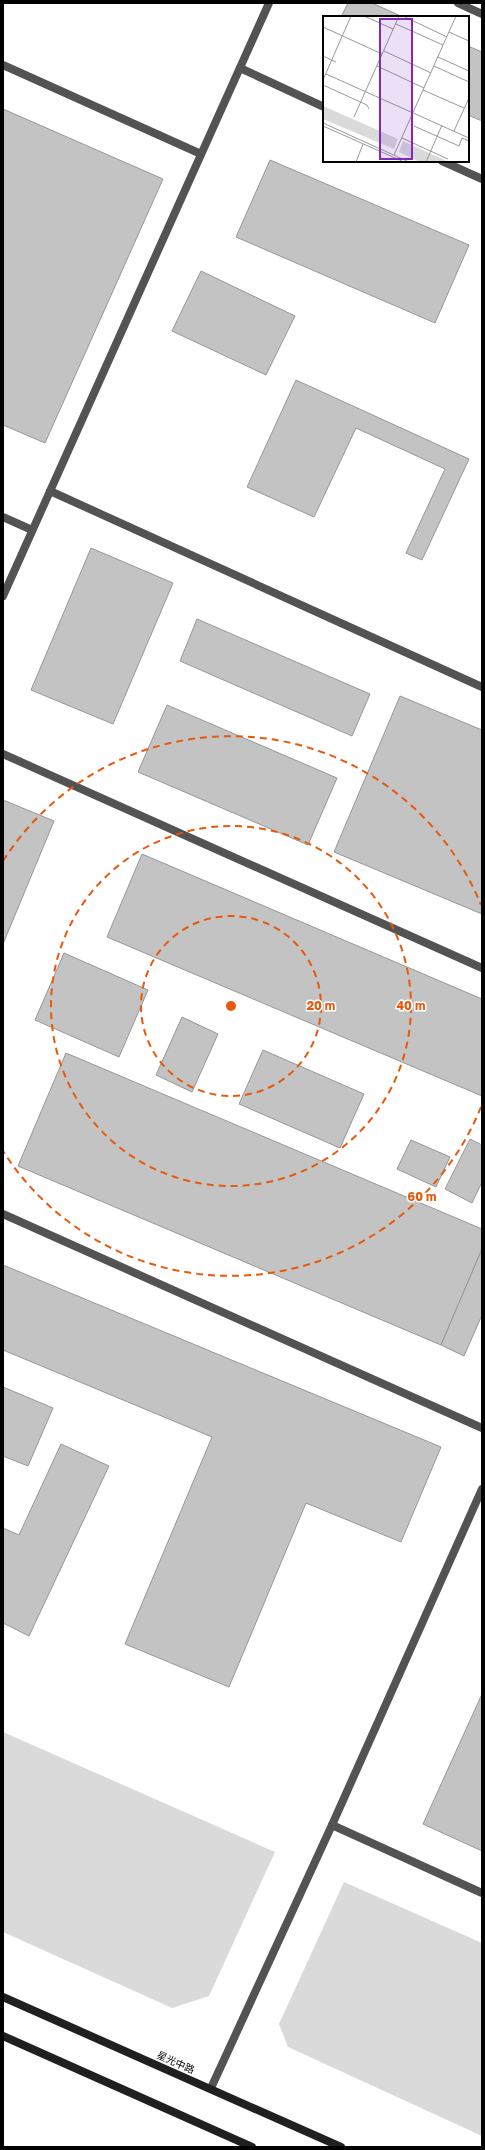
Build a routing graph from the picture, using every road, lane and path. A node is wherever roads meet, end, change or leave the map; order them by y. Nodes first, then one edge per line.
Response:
1 (269, 3) edge
2 (458, 3) edge
3 (482, 14) edge
4 (3, 65) edge
5 (240, 68) junction
6 (323, 107) edge
7 (201, 154) junction
8 (444, 162) edge
9 (482, 179) edge
10 (50, 491) junction
11 (3, 517) edge
12 (32, 530) junction
13 (3, 596) edge
14 (482, 687) edge
15 (3, 754) edge
16 (482, 968) edge
17 (3, 1214) edge
18 (482, 1428) edge
19 (482, 1489) edge
20 (332, 1825) junction
21 (482, 1893) edge
22 (3, 1997) edge
23 (3, 2036) edge
24 (211, 2088) junction
25 (252, 2147) edge
26 (341, 2147) edge

1 - 5 lane
2 - 3 lane
4 - 7 lane
5 - 6 lane
5 - 7 lane
7 - 10 lane
8 - 9 lane
10 - 12 lane
10 - 14 lane
11 - 12 lane
12 - 13 lane
15 - 16 lane
17 - 18 lane
19 - 20 lane
20 - 21 lane
20 - 24 lane
22 - 24 main road, 星光中路
23 - 25 main road
24 - 26 main road, 星光中路

